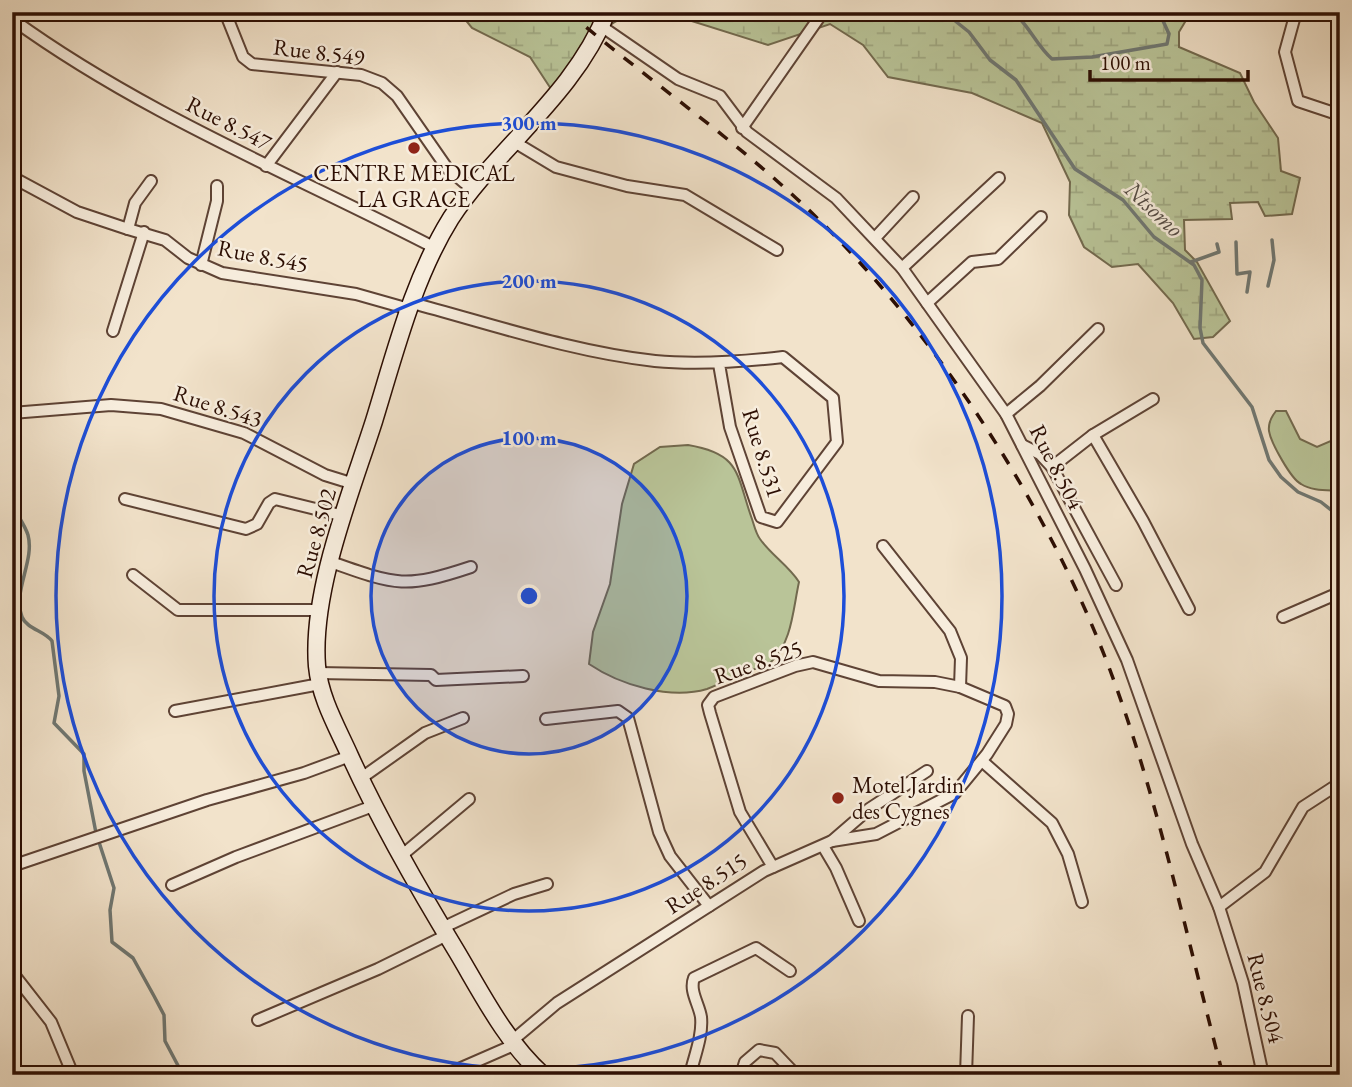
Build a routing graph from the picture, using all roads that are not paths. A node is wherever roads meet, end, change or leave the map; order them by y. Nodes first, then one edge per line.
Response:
1 (225, 12) edge
2 (823, 12) edge
3 (1296, 12) edge
4 (12, 19) edge
5 (604, 19) edge
6 (337, 72) junction
7 (1340, 115) edge
8 (742, 128) junction
9 (516, 143) junction
10 (266, 166) junction
11 (12, 177) edge
12 (999, 178) dead end
13 (151, 181) dead end
14 (217, 186) dead end
15 (473, 190) junction
16 (914, 197) dead end
17 (1041, 217) dead end
18 (128, 229) junction
19 (144, 232) junction
20 (874, 238) junction
21 (435, 248) junction
22 (777, 250) dead end
23 (201, 265) junction
24 (902, 268) junction
25 (927, 303) junction
26 (410, 306) junction
27 (1098, 329) dead end
28 (113, 331) dead end
29 (719, 364) junction
30 (1153, 399) dead end
31 (12, 413) edge
32 (1006, 414) junction
33 (1093, 435) junction
34 (1022, 445) junction
35 (1052, 467) junction
36 (354, 484) junction
37 (125, 499) dead end
38 (344, 516) junction
39 (883, 545) dead end
40 (331, 562) junction
41 (471, 568) dead end
42 (133, 575) dead end
43 (1116, 585) dead end
44 (1340, 601) edge
45 (1189, 609) dead end
46 (318, 610) junction
47 (1283, 617) dead end
48 (523, 676) dead end
49 (319, 679) junction
50 (960, 687) junction
51 (175, 711) dead end
52 (463, 718) dead end
53 (546, 719) dead end
54 (350, 756) junction
55 (982, 761) junction
56 (927, 771) dead end
57 (360, 779) junction
58 (1340, 783) edge
59 (469, 799) dead end
60 (373, 806) junction
61 (827, 844) junction
62 (401, 856) junction
63 (12, 866) edge
64 (773, 867) junction
65 (547, 884) dead end
66 (172, 886) dead end
67 (1082, 902) dead end
68 (709, 906) junction
69 (1219, 907) junction
70 (859, 921) dead end
71 (445, 931) junction
72 (790, 971) dead end
73 (12, 972) edge
74 (968, 1016) dead end
75 (258, 1020) dead end
76 (514, 1042) junction
77 (73, 1075) edge
78 (445, 1075) edge
79 (543, 1075) edge
80 (690, 1075) edge
81 (741, 1075) edge
82 (796, 1075) edge
83 (966, 1075) edge
84 (1263, 1075) edge

1 - 6 street, Rue 8.549
2 - 8 street
3 - 7 street
4 - 10 street, Rue 8.547
5 - 8 street, Rue 8.504
5 - 9 main road, Rue 8.502
6 - 10 street
6 - 15 street, Rue 8.549
8 - 20 street, Rue 8.504
9 - 15 main road, Rue 8.502
9 - 22 street
10 - 21 street, Rue 8.547
11 - 18 street, Rue 8.545
12 - 24 street
13 - 18 street
14 - 23 street
15 - 21 main road, Rue 8.502
16 - 20 street
17 - 25 street
18 - 19 street, Rue 8.545
19 - 23 street, Rue 8.545
19 - 28 street
20 - 24 street, Rue 8.504
21 - 26 main road, Rue 8.502
23 - 26 street, Rue 8.545
24 - 25 street, Rue 8.504
25 - 32 street, Rue 8.504
26 - 29 street, Rue 8.531
26 - 36 main road, Rue 8.502
27 - 32 street
29 - 29 street, Rue 8.531
30 - 33 street
31 - 36 street, Rue 8.543
32 - 34 street, Rue 8.504
33 - 35 street
33 - 45 street
34 - 35 street
34 - 69 street, Rue 8.504
35 - 43 street
36 - 38 main road, Rue 8.502
37 - 38 street
38 - 40 main road, Rue 8.502
39 - 50 street
40 - 41 street
40 - 46 main road, Rue 8.502
42 - 46 street
44 - 47 street
46 - 49 main road, Rue 8.502
48 - 49 street
49 - 51 street
49 - 54 main road, Rue 8.502
50 - 55 street, Rue 8.525
50 - 64 street, Rue 8.525
52 - 57 street
53 - 68 street
54 - 57 main road, Rue 8.502
54 - 63 street
55 - 61 street, Rue 8.525
55 - 67 street
56 - 61 street, Rue 8.515
57 - 60 main road, Rue 8.502
58 - 69 street
59 - 62 street
60 - 62 main road, Rue 8.502
60 - 66 street
61 - 64 street, Rue 8.515
61 - 70 street
62 - 71 main road, Rue 8.502
64 - 68 street, Rue 8.515
65 - 71 street
68 - 76 street, Rue 8.515
69 - 84 street, Rue 8.504
71 - 75 street
71 - 76 main road, Rue 8.502
72 - 80 street
73 - 77 street
74 - 83 street
76 - 78 street, Rue 8.515
76 - 79 main road, Rue 8.502
81 - 82 street

